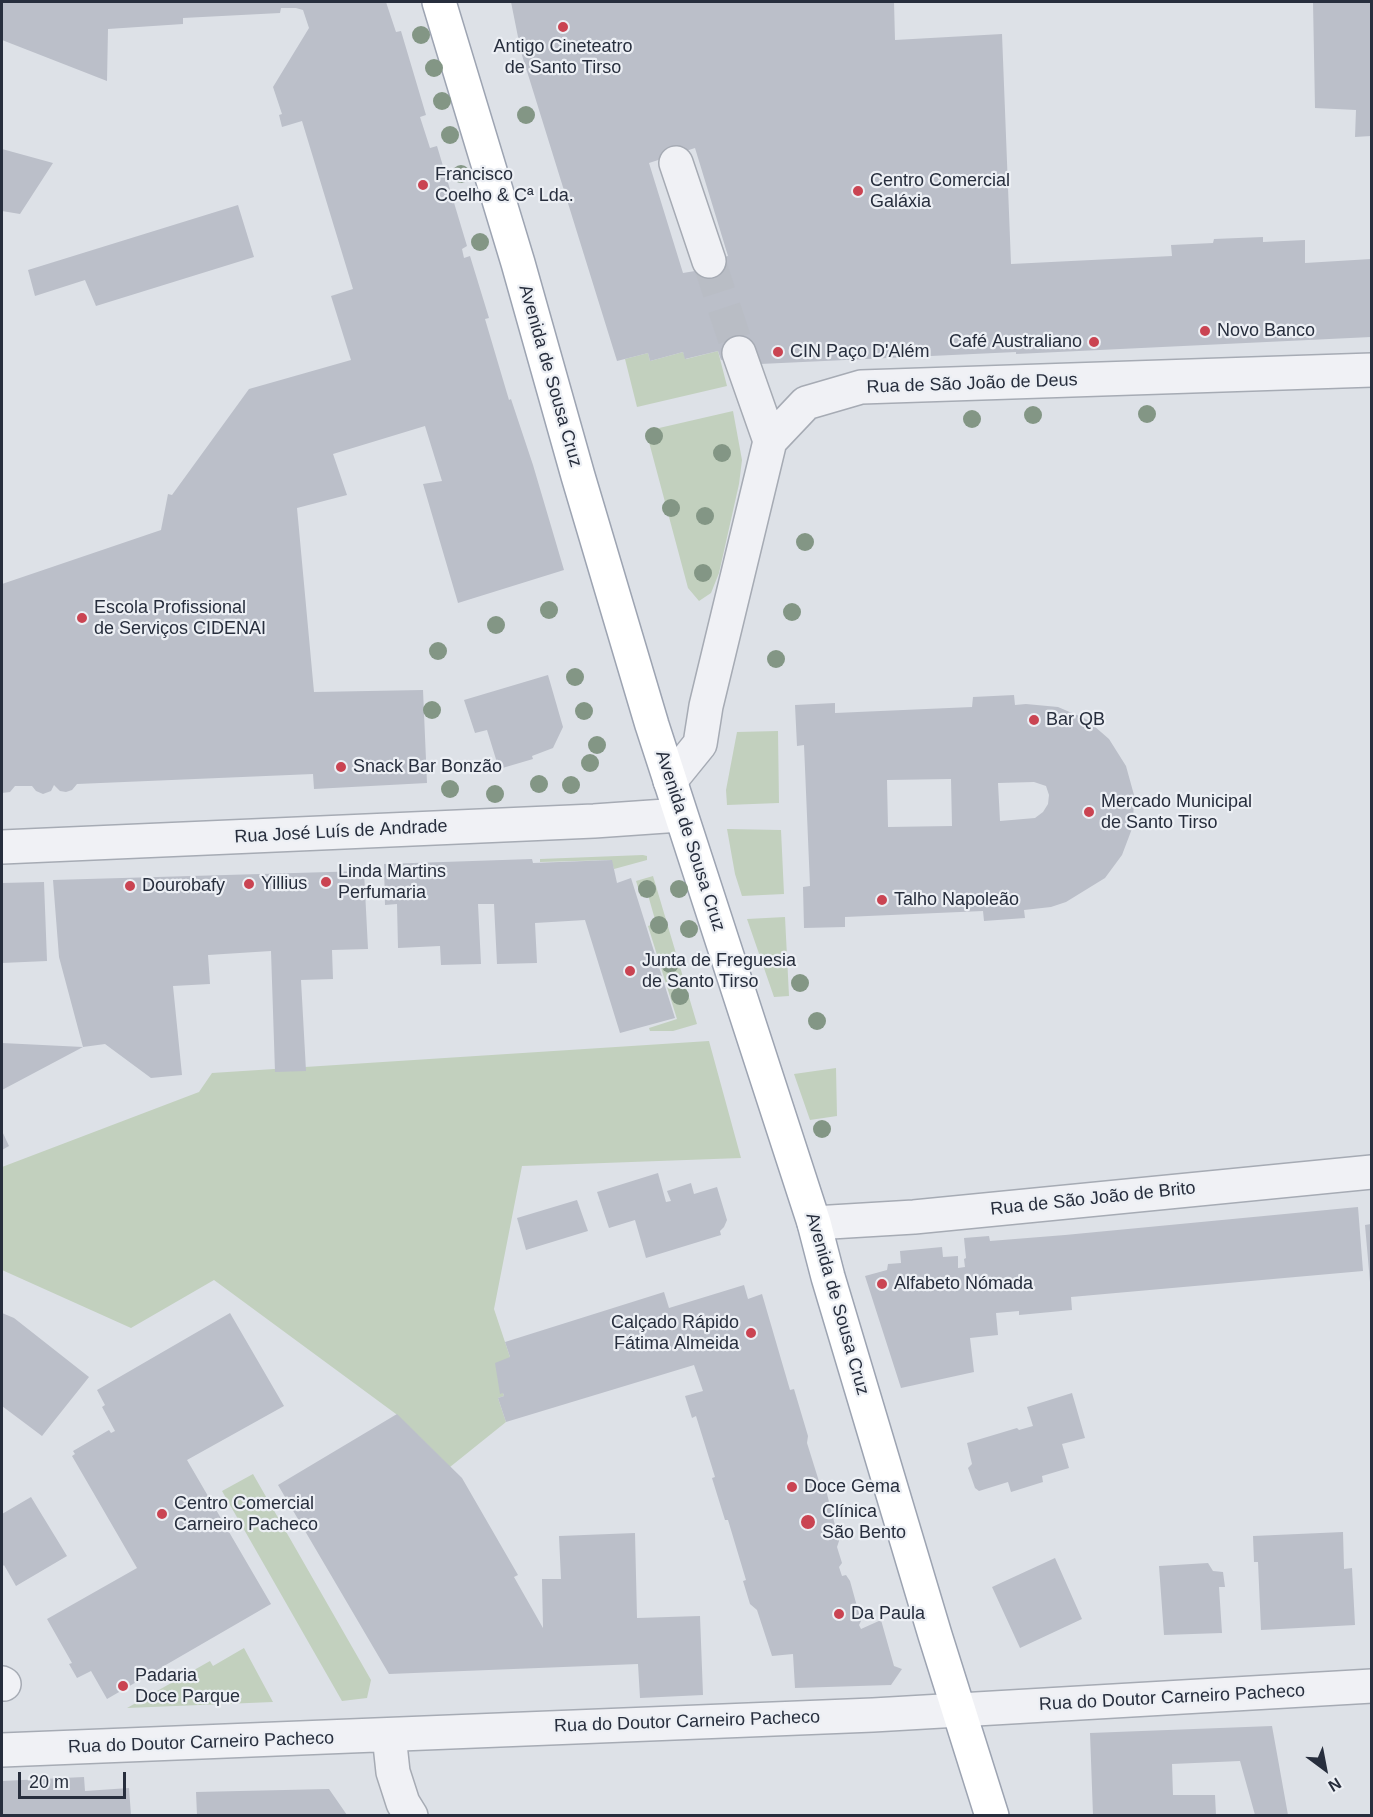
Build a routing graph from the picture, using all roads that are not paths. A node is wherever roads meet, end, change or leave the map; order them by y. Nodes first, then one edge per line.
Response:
1 (439, 2) edge
2 (676, 163) dead end
3 (709, 261) tunnel mouth
4 (739, 353) tunnel mouth
5 (1371, 370) edge
6 (770, 441) junction
7 (670, 781) junction
8 (680, 815) junction
9 (2, 847) edge
10 (1371, 1172) edge
11 (814, 1223) junction
12 (1371, 1686) edge
13 (959, 1710) junction
14 (389, 1735) junction
15 (2, 1750) edge
16 (411, 1815) edge
17 (992, 1815) edge

1 - 7 main road, Avenida de Sousa Cruz
2 - 3 street
4 - 6 street
5 - 6 street, Rua de São João de Deus
6 - 7 street, Rua de São João de Deus
7 - 8 main road, Avenida de Sousa Cruz
8 - 9 street, Rua José Luís de Andrade
8 - 11 main road, Avenida de Sousa Cruz
10 - 11 street, Rua de São João de Brito
11 - 13 main road, Avenida de Sousa Cruz
12 - 13 street, Rua do Doutor Carneiro Pacheco
13 - 14 street, Rua do Doutor Carneiro Pacheco
13 - 17 main road, Avenida de Sousa Cruz
14 - 15 street, Rua do Doutor Carneiro Pacheco
14 - 16 street

